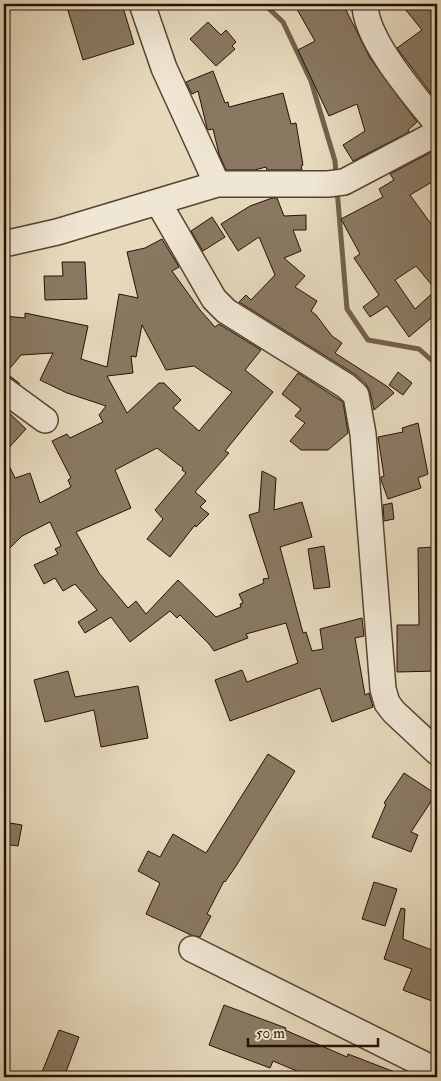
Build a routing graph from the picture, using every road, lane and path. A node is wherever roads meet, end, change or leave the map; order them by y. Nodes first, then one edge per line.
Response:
1 (142, 4) edge
2 (365, 5) edge
3 (437, 124) edge
4 (437, 133) edge
5 (218, 184) junction
6 (158, 202) junction
7 (4, 244) edge
8 (4, 390) edge
9 (45, 420) dead end
10 (437, 752) edge
11 (192, 949) dead end
12 (437, 1071) edge

1 - 5 street
2 - 3 street
4 - 5 street
5 - 6 street
6 - 7 street
6 - 10 street
8 - 9 street
11 - 12 street

